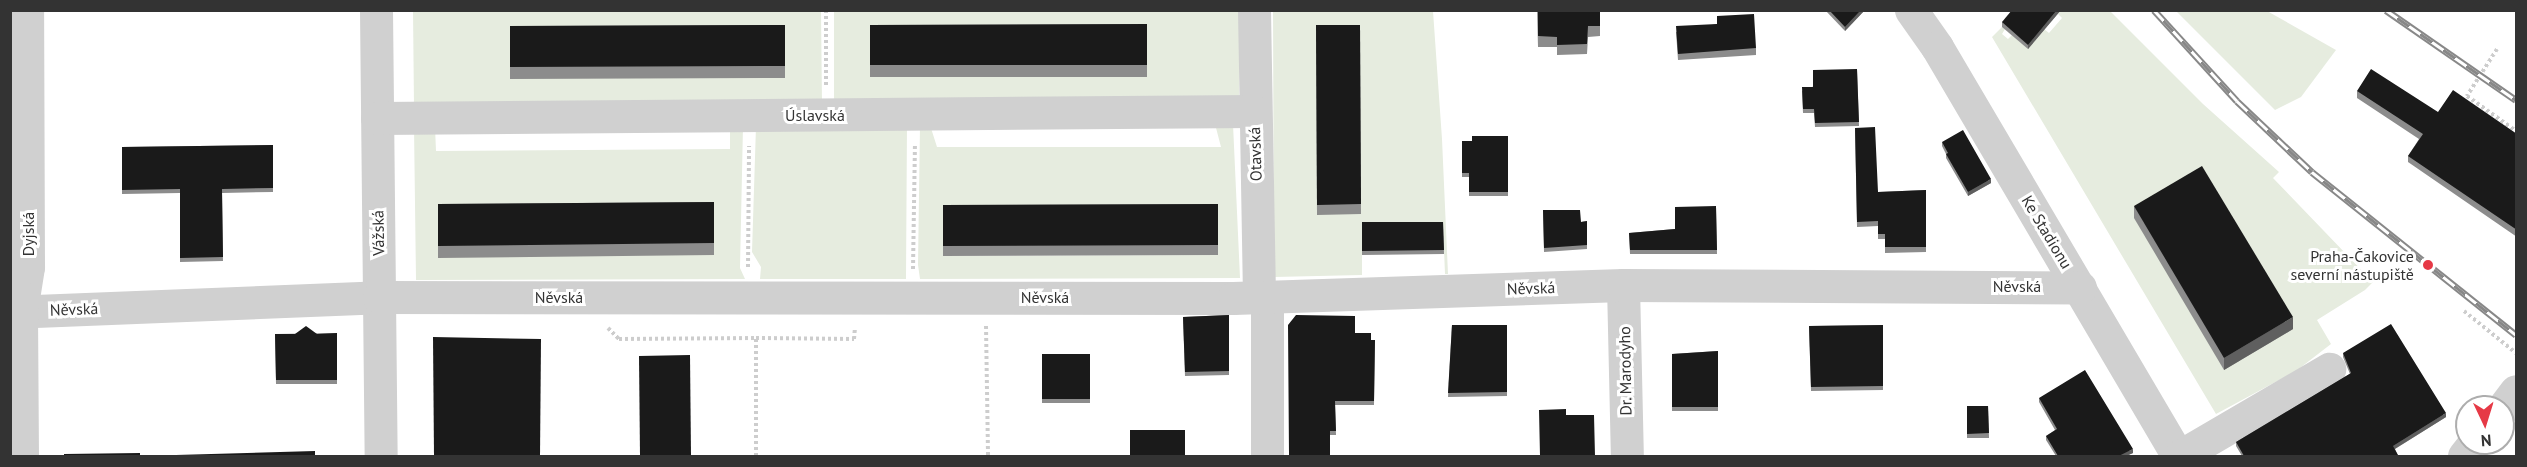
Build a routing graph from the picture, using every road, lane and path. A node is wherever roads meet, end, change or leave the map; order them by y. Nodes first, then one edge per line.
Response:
1 (27, 10) edge
2 (376, 10) edge
3 (826, 10) edge
4 (1254, 10) edge
5 (1911, 10) edge
6 (2497, 49) dead end
7 (19, 102) edge
8 (1254, 111) junction
9 (827, 114) junction
10 (915, 114) junction
11 (749, 115) junction
12 (377, 118) junction
13 (2517, 131) edge
14 (1623, 285) junction
15 (2080, 287) junction
16 (379, 297) junction
17 (748, 297) junction
18 (912, 297) junction
19 (1263, 297) junction
20 (16, 311) edge
21 (2464, 311) dead end
22 (756, 345) dead end
23 (986, 347) dead end
24 (2517, 353) edge
25 (2329, 369) dead end
26 (22, 456) edge
27 (381, 456) edge
28 (756, 456) edge
29 (987, 456) edge
30 (1267, 456) edge
31 (1627, 456) edge
32 (2179, 456) edge

1 - 7 street, Dyjská
2 - 12 street, Vážská
3 - 9 path
4 - 8 street, Otavská
5 - 15 street, Ke Stadionu
6 - 13 path
7 - 20 street, Dyjská
8 - 10 street, Úslavská
8 - 19 street, Otavská
9 - 10 street, Úslavská
9 - 11 street, Úslavská
10 - 18 path
11 - 12 street, Úslavská
11 - 17 path
12 - 16 street, Vážská
14 - 15 street, Něvská
14 - 19 street, Něvská
14 - 31 street, Dr. Marodyho
15 - 32 street, Ke Stadionu
16 - 17 street, Něvská
16 - 20 street, Něvská
16 - 27 street, Vážská
17 - 18 street, Něvská
18 - 19 street, Něvská
19 - 30 street, Otavská
20 - 26 street, Dyjská
21 - 24 path
22 - 28 path
23 - 29 path
25 - 32 street

